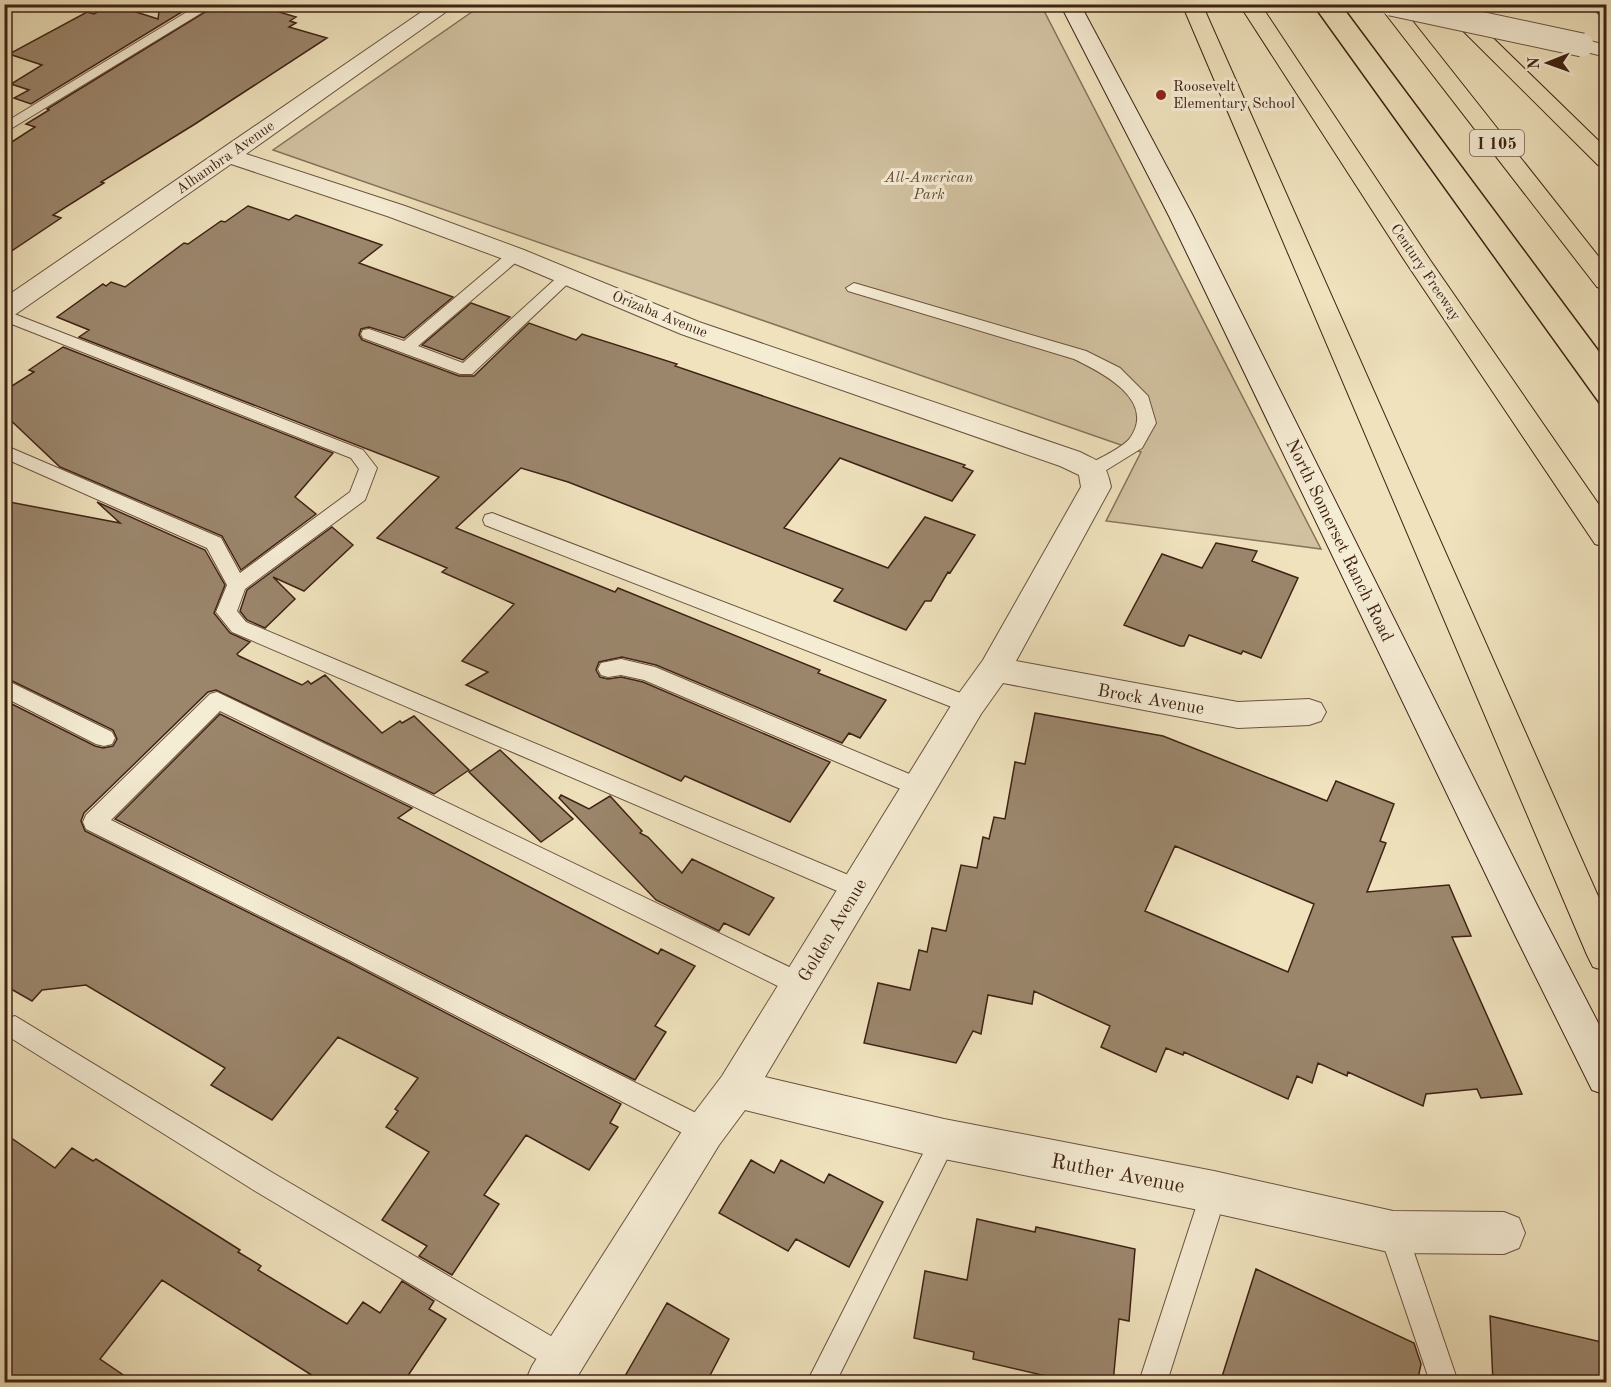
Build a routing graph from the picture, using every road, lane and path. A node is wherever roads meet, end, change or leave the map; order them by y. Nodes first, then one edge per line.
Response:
1 (210, 4) edge
2 (447, 4) edge
3 (1070, 4) edge
4 (1191, 4) edge
5 (1249, 4) edge
6 (1389, 4) edge
7 (1446, 4) edge
8 (1600, 4) edge
9 (1606, 10) edge
10 (1606, 51) edge
11 (4, 129) edge
12 (227, 155) junction
13 (1606, 160) edge
14 (514, 255) junction
15 (569, 275) junction
16 (1606, 282) edge
17 (854, 288) dead end
18 (4, 312) edge
19 (369, 334) dead end
20 (406, 348) junction
21 (4, 451) edge
22 (1093, 470) junction
23 (492, 520) dead end
24 (1606, 537) edge
25 (237, 585) junction
26 (608, 669) dead end
27 (995, 669) junction
28 (4, 687) edge
29 (969, 705) junction
30 (1309, 712) dead end
31 (104, 738) dead end
32 (918, 787) junction
33 (857, 889) junction
34 (1606, 955) edge
35 (799, 984) junction
36 (15, 1027) dead end
37 (1606, 1077) edge
38 (736, 1089) junction
39 (705, 1131) junction
40 (944, 1139) junction
41 (1214, 1192) junction
42 (1393, 1232) junction
43 (1504, 1233) dead end
44 (556, 1371) edge
45 (821, 1383) edge
46 (1153, 1383) edge
47 (1444, 1383) edge

1 - 11 lane
2 - 12 street, Alhambra Avenue
3 - 37 street, North Somerset Ranch Road
4 - 34 highway
5 - 24 highway, Century Freeway
6 - 10 street, bridge
6 - 16 highway, I 105
7 - 13 highway
8 - 9 street
12 - 14 street, Orizaba Avenue
12 - 18 street, Alhambra Avenue
14 - 15 street, Orizaba Avenue
14 - 20 lane
15 - 20 lane
15 - 22 street, Orizaba Avenue
17 - 22 lane
18 - 25 lane
19 - 20 lane
21 - 25 lane
22 - 27 street, Golden Avenue
23 - 29 lane
25 - 33 lane
26 - 32 lane
27 - 29 street, Golden Avenue
27 - 30 street, Brock Avenue
28 - 31 lane
29 - 32 street, Golden Avenue
32 - 33 street, Golden Avenue
33 - 35 street, Golden Avenue
35 - 38 street, Golden Avenue
35 - 39 lane
36 - 44 lane
38 - 39 street, Golden Avenue
38 - 40 street, Ruther Avenue
39 - 44 street, Golden Avenue
40 - 41 street, Ruther Avenue
40 - 45 lane
41 - 42 street, Ruther Avenue
41 - 46 lane
42 - 43 street, Ruther Avenue
42 - 47 lane

